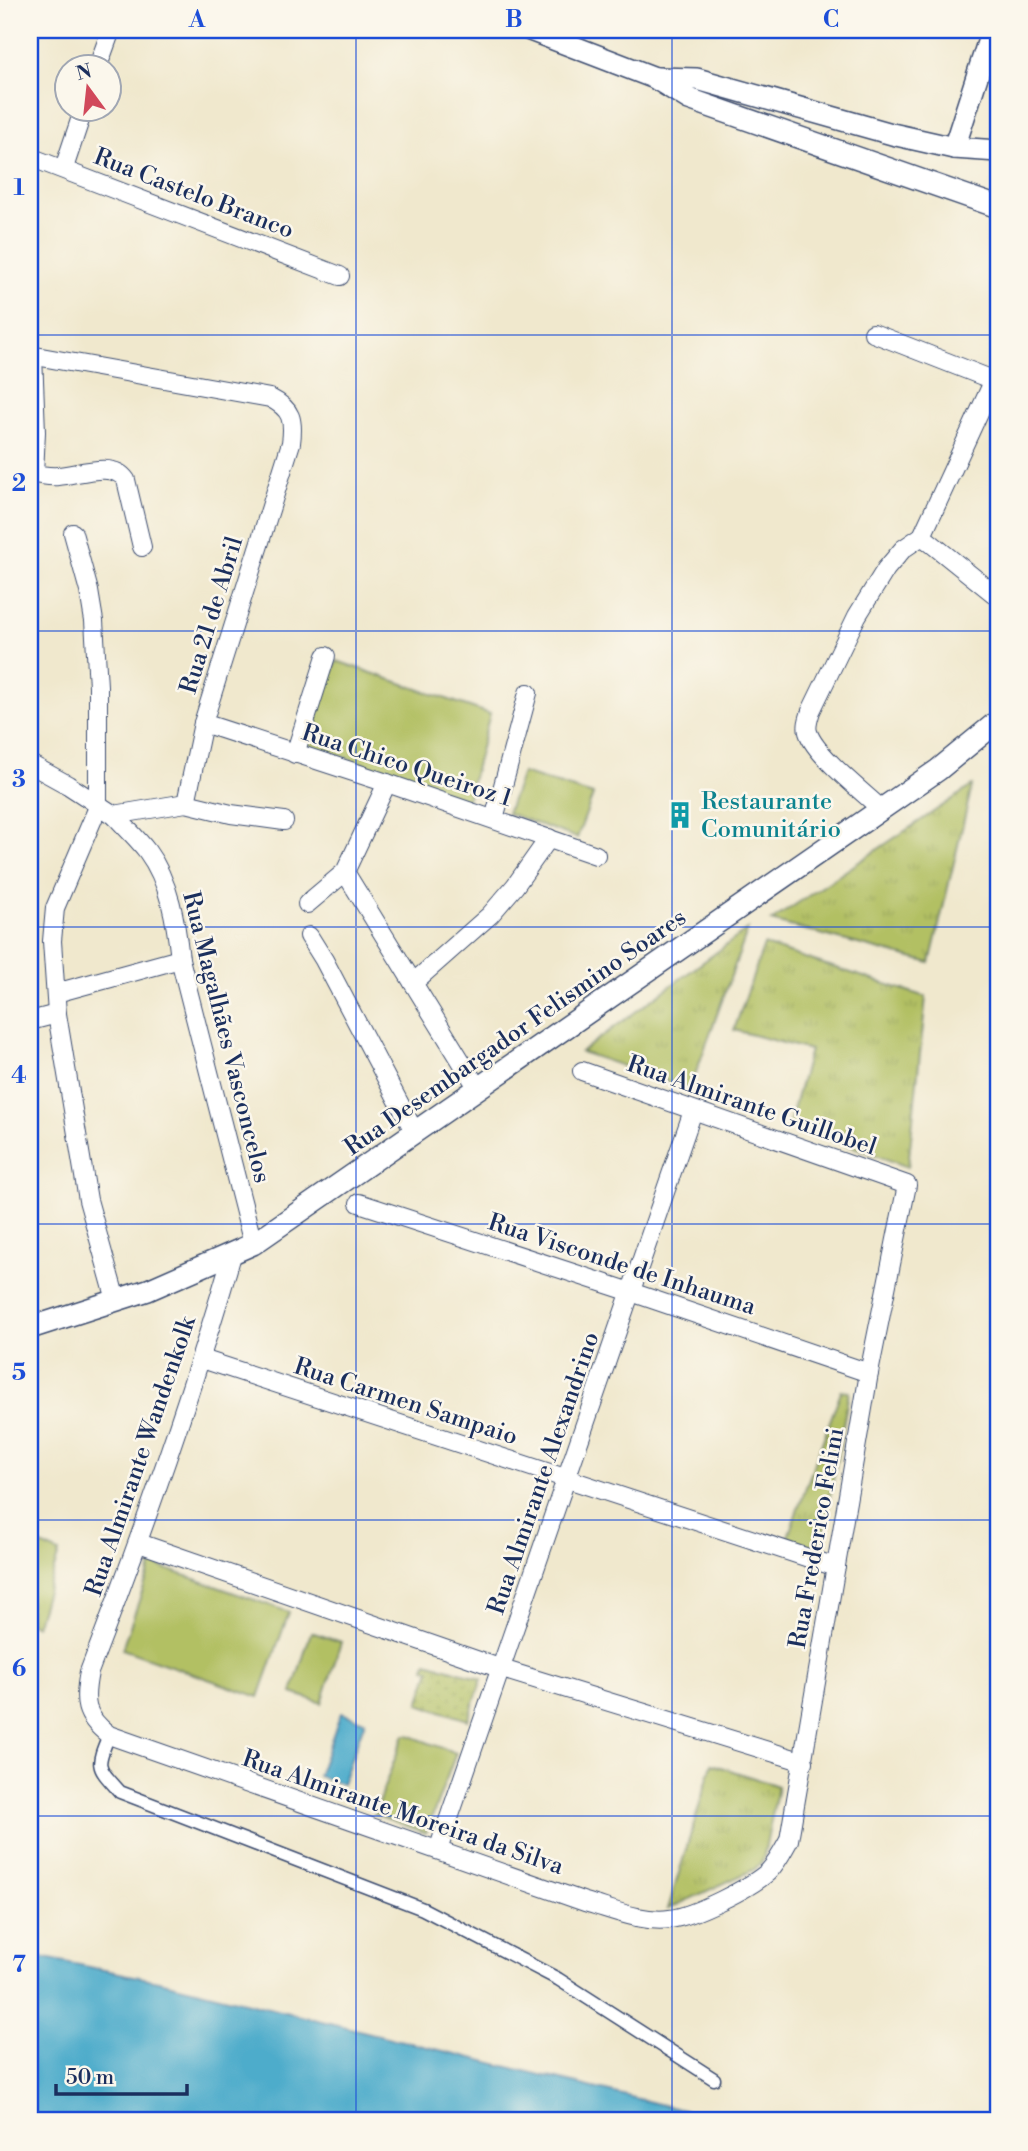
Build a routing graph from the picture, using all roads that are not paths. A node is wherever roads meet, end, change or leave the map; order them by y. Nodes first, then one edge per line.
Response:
1 (111, 30) edge
2 (530, 30) edge
3 (992, 30) edge
4 (104, 52) edge
5 (654, 78) junction
6 (79, 122) edge
7 (954, 148) junction
8 (998, 151) edge
9 (30, 157) edge
10 (64, 169) junction
11 (998, 207) edge
12 (340, 276) dead end
13 (873, 333) dead end
14 (32, 355) edge
15 (996, 381) edge
16 (32, 474) edge
17 (73, 533) dead end
18 (922, 536) junction
19 (142, 547) dead end
20 (998, 597) edge
21 (326, 656) dead end
22 (528, 693) dead end
23 (998, 721) edge
24 (203, 723) junction
25 (295, 754) junction
26 (30, 764) edge
27 (387, 783) junction
28 (186, 803) junction
29 (881, 809) junction
30 (106, 811) junction
31 (494, 818) junction
32 (284, 821) dead end
33 (549, 838) junction
34 (596, 855) dead end
35 (345, 872) junction
36 (307, 904) dead end
37 (309, 936) dead end
38 (180, 960) junction
39 (413, 983) junction
40 (56, 992) junction
41 (57, 1014) junction
42 (30, 1021) edge
43 (582, 1071) dead end
44 (477, 1087) junction
45 (693, 1111) junction
46 (415, 1133) junction
47 (907, 1185) joint
48 (359, 1203) dead end
49 (253, 1244) junction
50 (232, 1255) junction
51 (631, 1292) junction
52 (116, 1300) junction
53 (30, 1327) edge
54 (202, 1359) junction
55 (869, 1373) junction
56 (567, 1480) junction
57 (139, 1543) junction
58 (836, 1567) junction
59 (502, 1669) junction
60 (109, 1735) junction
61 (804, 1762) junction
62 (438, 1850) junction
63 (749, 1886) joint
64 (714, 2079) dead end

1 - 4 street
2 - 5 street
3 - 7 street
5 - 7 street
5 - 11 street
6 - 10 street
7 - 8 street
9 - 10 street, Rua Castelo Branco
10 - 12 street, Rua Castelo Branco
13 - 15 street
14 - 16 street
14 - 24 street, Rua 21 de Abril
15 - 18 street
16 - 19 street
17 - 30 street
18 - 20 street
18 - 29 street
21 - 25 street
22 - 31 street
23 - 29 street, Rua Desembargador Felismino Soares
24 - 25 street, Rua Chico Queiroz 1
24 - 28 street, Rua 21 de Abril
25 - 27 street, Rua Chico Queiroz 1
26 - 30 street, Rua Magalhães Vasconcelos
27 - 31 street, Rua Chico Queiroz 1
27 - 35 street
28 - 30 street
28 - 32 street
29 - 44 street, Rua Desembargador Felismino Soares
30 - 38 street, Rua Magalhães Vasconcelos
30 - 40 street
31 - 33 street, Rua Chico Queiroz 1
33 - 34 street, Rua Chico Queiroz 1
33 - 39 street
35 - 36 street
35 - 39 street
37 - 46 street
38 - 40 street
38 - 49 street, Rua Magalhães Vasconcelos
39 - 44 street
40 - 41 street
41 - 42 street
41 - 52 street
43 - 45 street, Rua Almirante Guillobel
44 - 46 street, Rua Desembargador Felismino Soares
45 - 47 street, Rua Almirante Guillobel
45 - 51 street, Rua Almirante Alexandrino
46 - 49 street, Rua Desembargador Felismino Soares
47 - 55 street, Rua Frederico Felini
48 - 51 street, Rua Visconde de Inhauma
49 - 50 street, Rua Desembargador Felismino Soares
50 - 52 street, Rua Desembargador Felismino Soares
50 - 54 street, Rua Almirante Wandenkolk
51 - 55 street, Rua Visconde de Inhauma
51 - 56 street, Rua Almirante Alexandrino
52 - 53 street, Rua Desembargador Felismino Soares
54 - 56 street, Rua Carmen Sampaio
54 - 57 street, Rua Almirante Wandenkolk
55 - 58 street, Rua Frederico Felini
56 - 58 street, Rua Carmen Sampaio
56 - 59 street, Rua Almirante Alexandrino
57 - 59 street
57 - 60 street, Rua Almirante Wandenkolk
58 - 61 street, Rua Frederico Felini
59 - 61 street
59 - 62 street, Rua Almirante Alexandrino
60 - 62 street, Rua Almirante Moreira da Silva
60 - 64 street
61 - 63 street, Rua Frederico Felini
62 - 63 street, Rua Almirante Moreira da Silva

